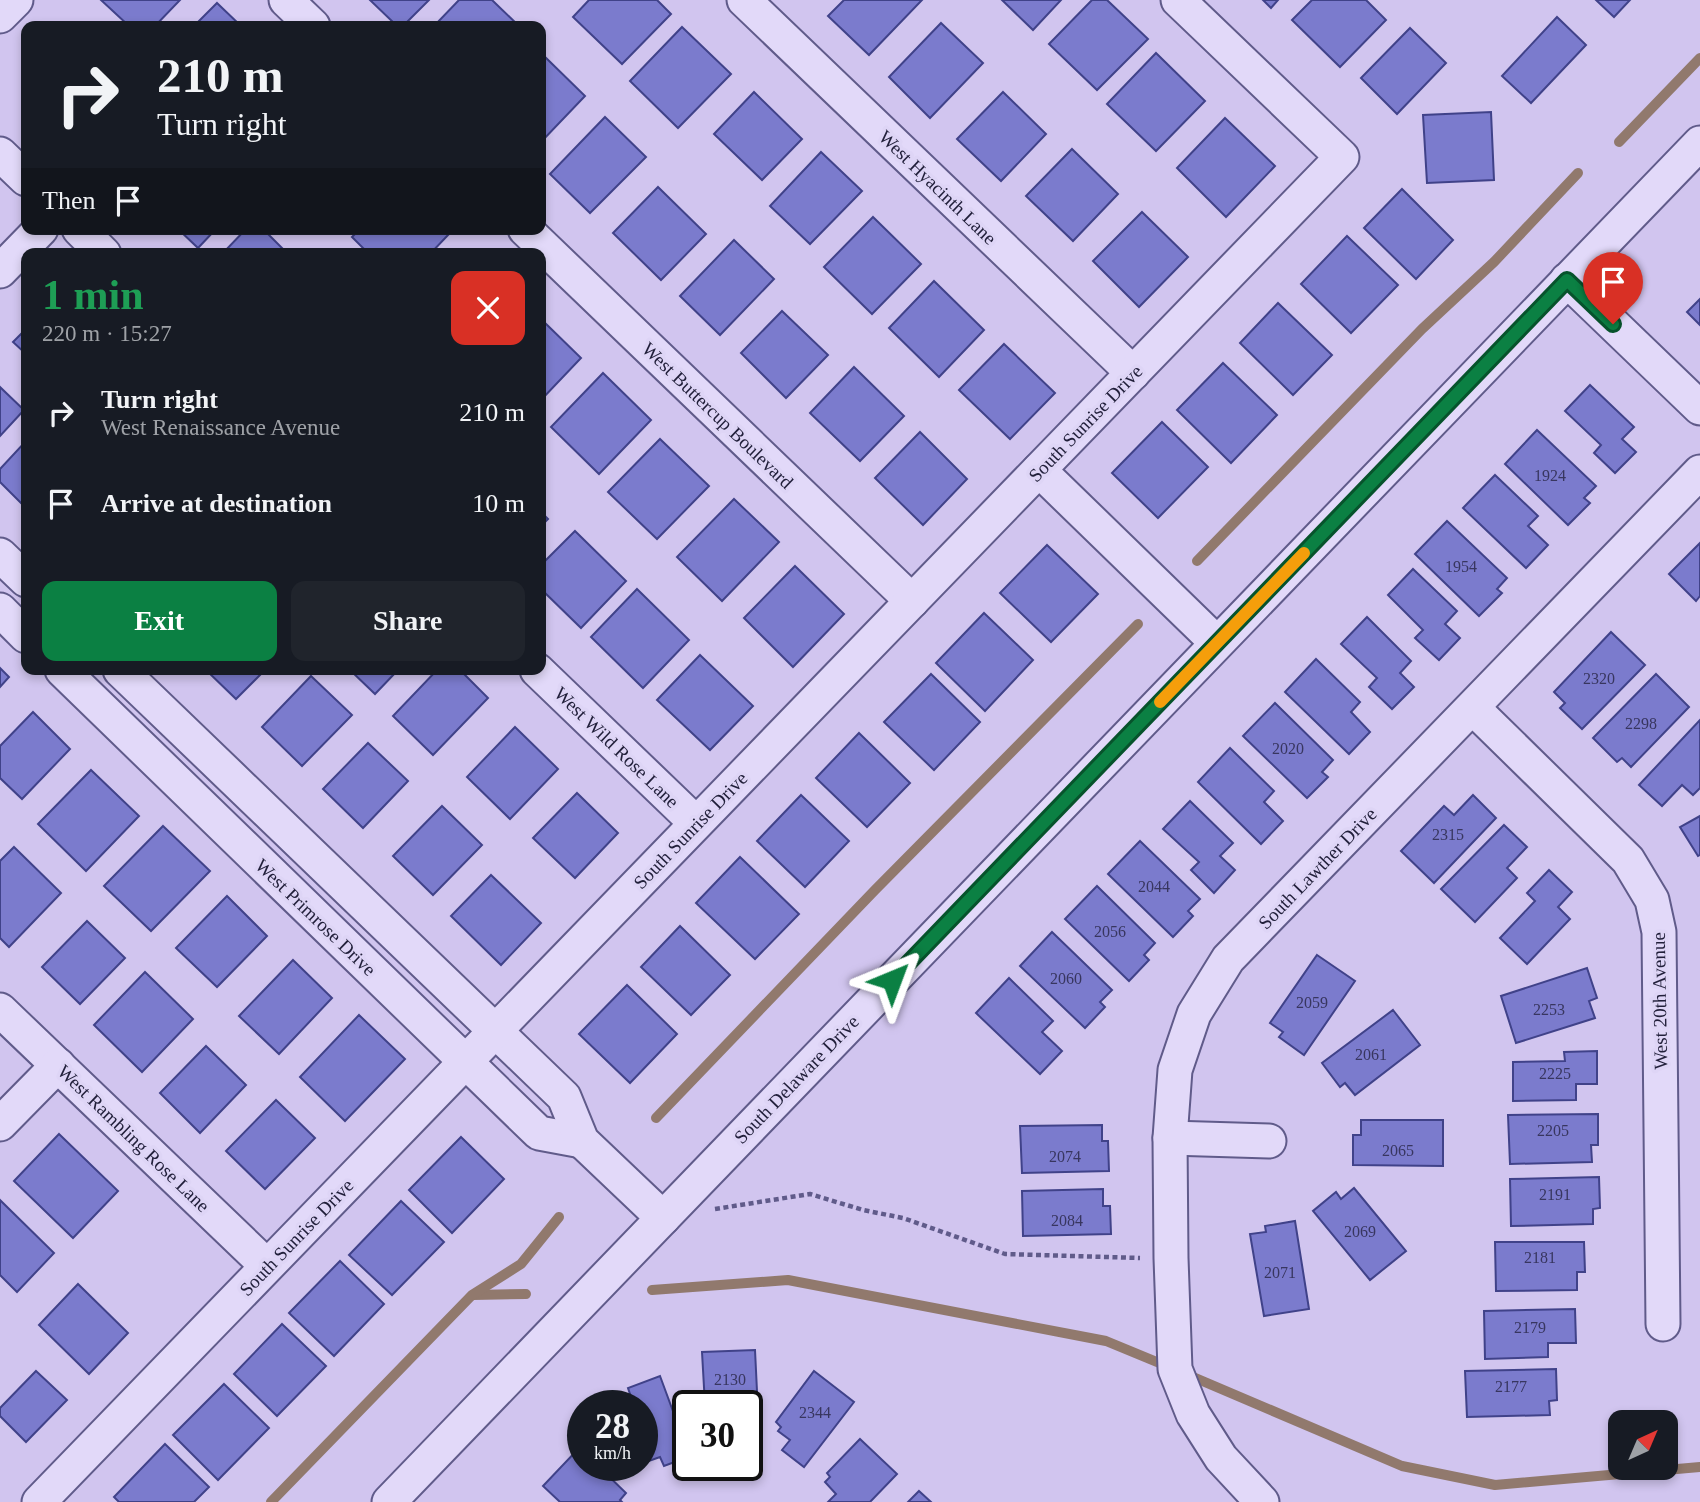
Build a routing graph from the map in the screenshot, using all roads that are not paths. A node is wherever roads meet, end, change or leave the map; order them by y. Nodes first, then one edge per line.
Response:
1 (16, 0) edge
2 (286, 0) edge
3 (744, 0) edge
4 (1178, 0) edge
5 (0, 16) edge
6 (308, 21) edge
7 (1700, 144) edge
8 (0, 154) edge
9 (21, 174) edge
10 (35, 235) edge
11 (85, 235) edge
12 (531, 235) edge
13 (22, 248) edge
14 (98, 248) edge
15 (545, 248) edge
16 (21, 249) edge
17 (546, 249) edge
18 (0, 271) edge
19 (1567, 280) junction
20 (1133, 373) junction
21 (1700, 408) edge
22 (1039, 470) junction
23 (1700, 472) edge
24 (0, 555) edge
25 (21, 575) edge
26 (912, 601) junction
27 (0, 610) edge
28 (21, 631) edge
29 (1217, 643) junction
30 (67, 675) edge
31 (125, 675) edge
32 (542, 675) edge
33 (1473, 708) junction
34 (696, 824) junction
35 (0, 1010) edge
36 (495, 1031) junction
37 (465, 1062) junction
38 (58, 1065) junction
39 (0, 1124) edge
40 (1170, 1138) junction
41 (582, 1141) junction
42 (1269, 1141) dead end
43 (663, 1218) junction
44 (267, 1266) junction
45 (1663, 1324) dead end
46 (39, 1502) edge
47 (389, 1502) edge
48 (1262, 1502) edge

1 - 5 street
2 - 6 street
3 - 20 street, West Hyacinth Lane
4 - 20 street, South Sunrise Drive
7 - 19 street, South Delaware Drive
8 - 9 street
10 - 13 street
11 - 14 street
12 - 15 street, West Buttercup Boulevard
16 - 18 street
17 - 26 street, West Buttercup Boulevard
19 - 21 street
19 - 29 street, South Delaware Drive
20 - 22 street, South Sunrise Drive
22 - 26 street, South Sunrise Drive
22 - 29 street
23 - 33 street, South Lawther Drive
24 - 25 street
26 - 34 street, South Sunrise Drive
27 - 28 street
29 - 43 street, South Delaware Drive
30 - 37 street, West Primrose Drive
31 - 36 street
32 - 34 street, West Wild Rose Lane
33 - 40 street, South Lawther Drive
33 - 45 street, West 20th Avenue
34 - 36 street, South Sunrise Drive
35 - 38 street, West Rambling Rose Lane
36 - 37 street, South Sunrise Drive
36 - 41 street
37 - 41 street, West Primrose Drive
37 - 44 street, South Sunrise Drive
38 - 39 street
38 - 44 street, West Rambling Rose Lane
40 - 42 street
40 - 48 street, South Lawther Drive
41 - 43 street
43 - 47 street, South Delaware Drive
44 - 46 street, South Sunrise Drive

